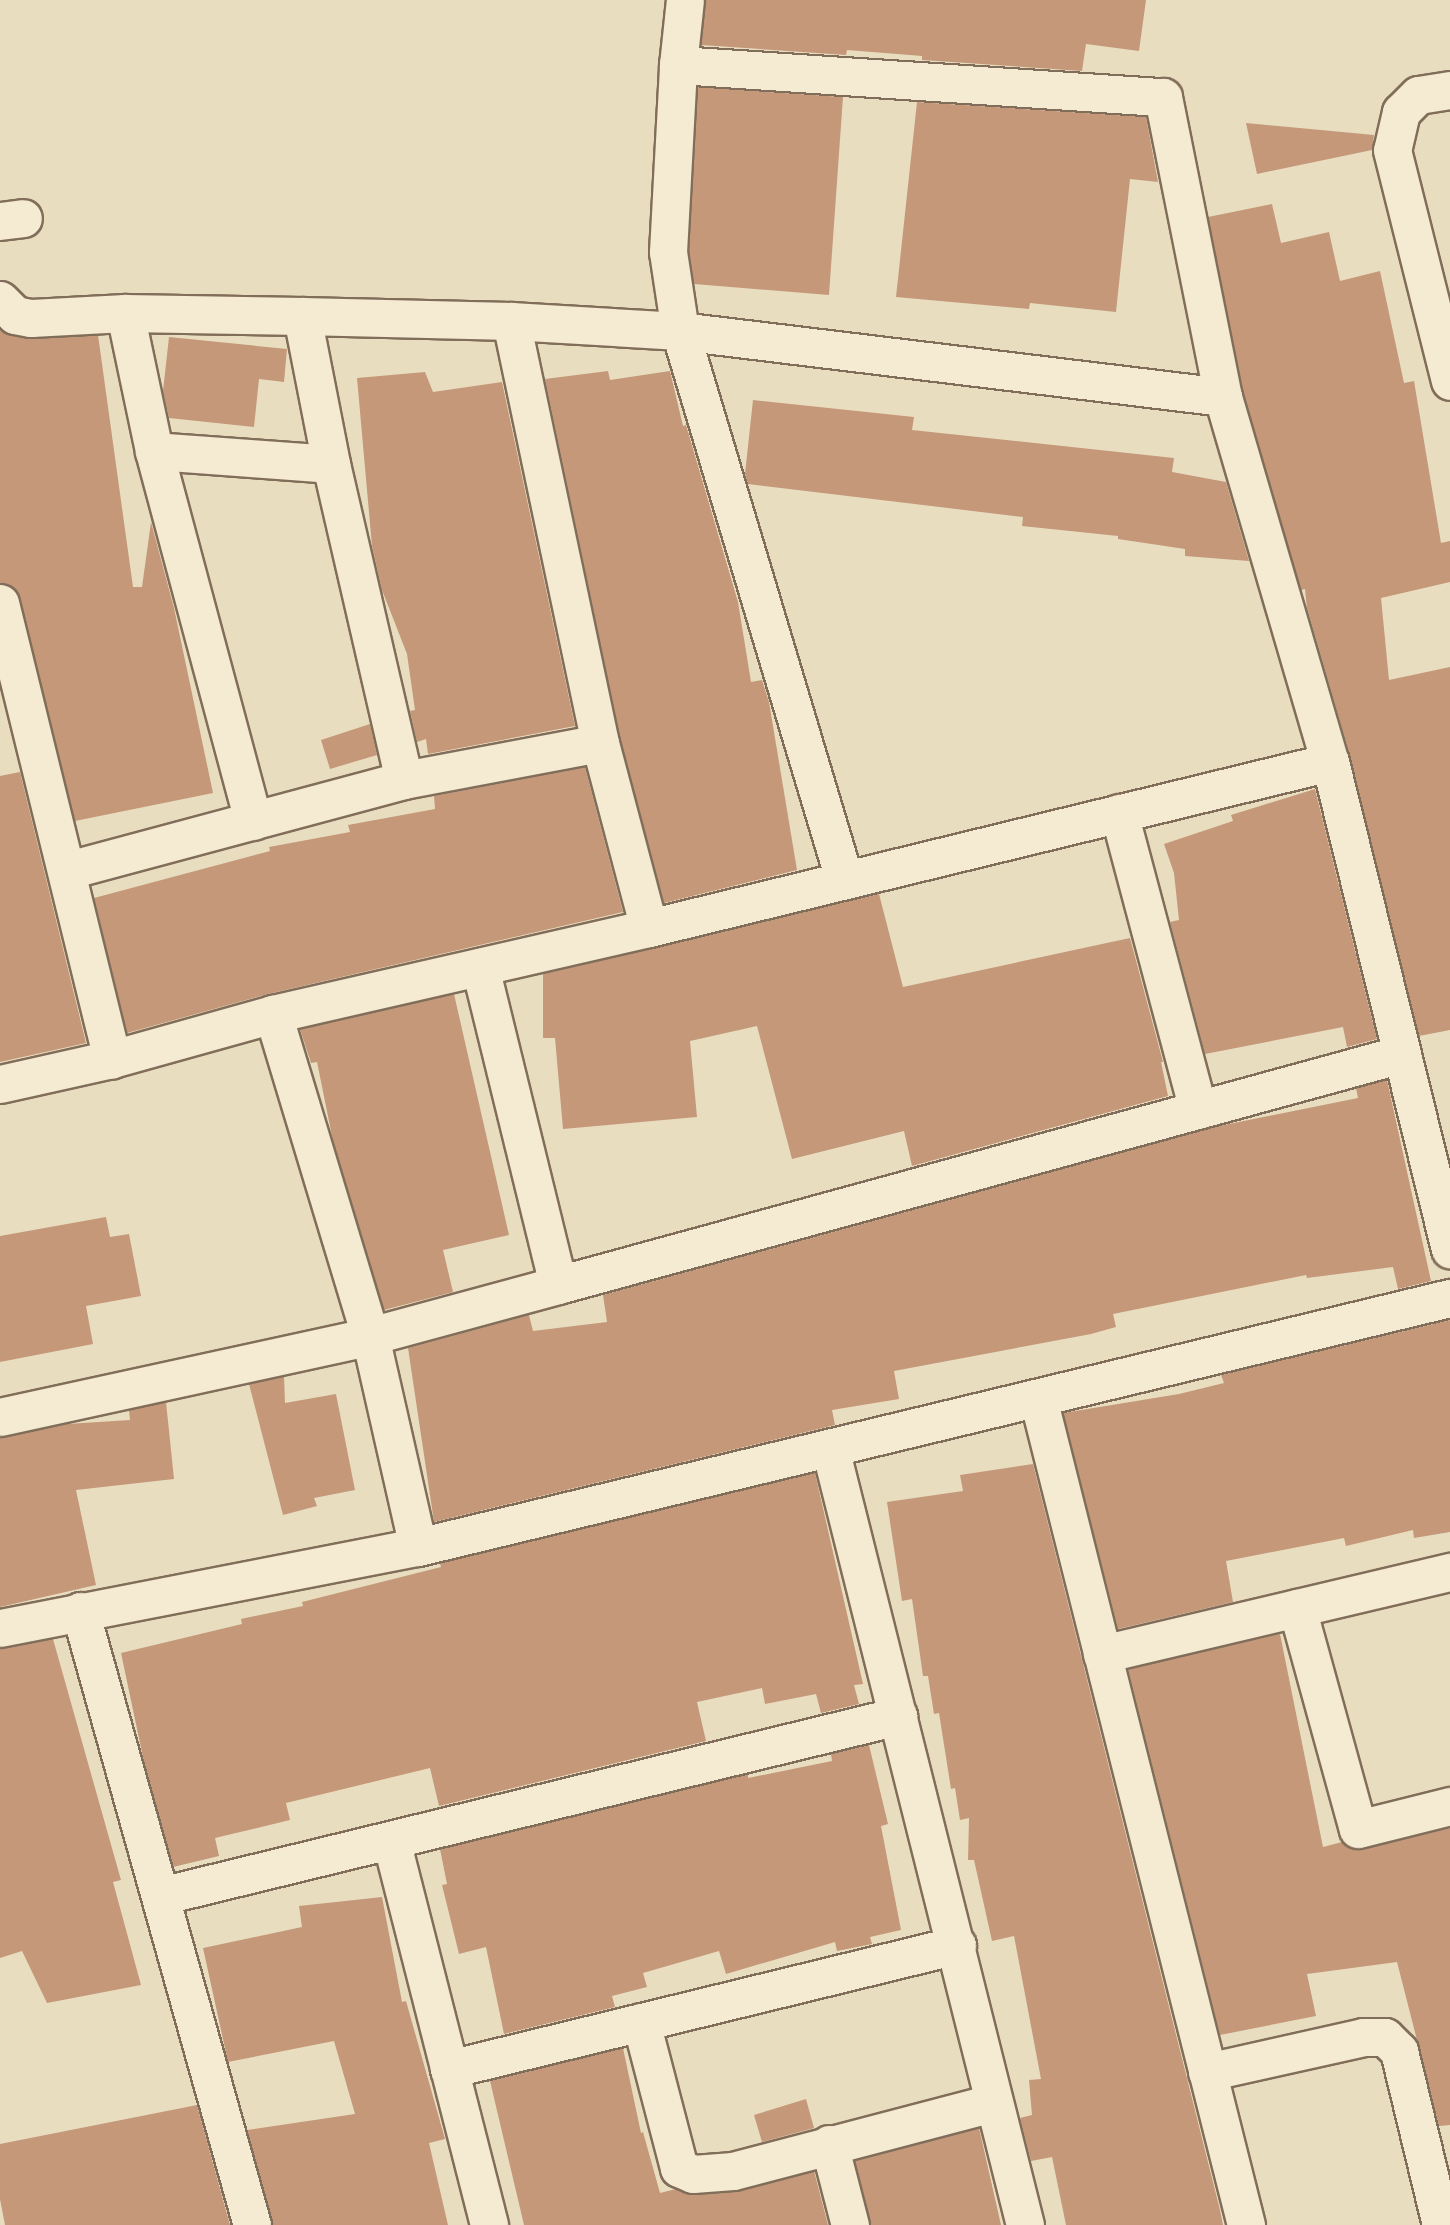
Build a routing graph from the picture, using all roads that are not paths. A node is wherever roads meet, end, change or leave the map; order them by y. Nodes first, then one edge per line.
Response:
1 (685, 0) edge
2 (678, 65) junction
3 (1450, 90) edge
4 (0, 300) edge
5 (125, 313) junction
6 (302, 316) junction
7 (511, 321) junction
8 (680, 331) junction
9 (1450, 381) edge
10 (1223, 397) junction
11 (154, 451) junction
12 (331, 464) junction
13 (0, 603) edge
14 (600, 743) junction
15 (1330, 762) junction
16 (404, 780) junction
17 (1119, 813) junction
18 (253, 821) junction
19 (68, 870) junction
20 (844, 879) junction
21 (649, 928) junction
22 (480, 967) junction
23 (273, 1014) junction
24 (1402, 1054) junction
25 (112, 1059) junction
26 (0, 1084) edge
27 (1198, 1110) junction
28 (1450, 1249) edge
29 (558, 1285) junction
30 (1450, 1298) edge
31 (370, 1336) junction
32 (1038, 1398) junction
33 (0, 1417) edge
34 (830, 1448) junction
35 (418, 1547) junction
36 (1450, 1572) edge
37 (1297, 1608) junction
38 (80, 1611) junction
39 (0, 1628) edge
40 (1102, 1654) junction
41 (898, 1716) junction
42 (1450, 1806) edge
43 (391, 1840) junction
44 (160, 1896) junction
45 (957, 1945) junction
46 (641, 2022) junction
47 (449, 2069) junction
48 (1208, 2072) junction
49 (993, 2103) junction
50 (829, 2144) junction
51 (252, 2225) edge
52 (489, 2225) edge
53 (850, 2225) edge
54 (1025, 2225) edge
55 (1246, 2225) edge
56 (1441, 2225) edge

1 - 2 street
2 - 8 street
2 - 10 street
3 - 9 street
4 - 5 street
5 - 6 street
5 - 11 street
6 - 7 street
6 - 12 street
7 - 8 street
7 - 14 street
8 - 10 street
8 - 20 street
10 - 15 street
11 - 12 street
11 - 18 street
12 - 16 street
13 - 19 street
14 - 16 street
14 - 21 street
15 - 17 street
15 - 24 street
16 - 18 street
17 - 20 street
17 - 27 street
18 - 19 street
19 - 25 street
20 - 21 street
21 - 22 street
22 - 23 street
22 - 29 street
23 - 25 street
23 - 31 street
24 - 27 street
24 - 28 street
25 - 26 street
27 - 29 street
29 - 31 street
30 - 32 street
31 - 33 street
31 - 35 street
32 - 34 street
32 - 40 street
34 - 35 street
34 - 41 street
35 - 38 street
36 - 37 street
37 - 40 street
37 - 42 street
38 - 39 street
38 - 44 street
40 - 48 street
41 - 43 street
41 - 45 street
43 - 44 street
43 - 47 street
44 - 51 street
45 - 46 street
45 - 49 street
46 - 47 street
46 - 50 street
47 - 52 street
48 - 55 street
48 - 56 street
49 - 50 street
49 - 54 street
50 - 53 street

